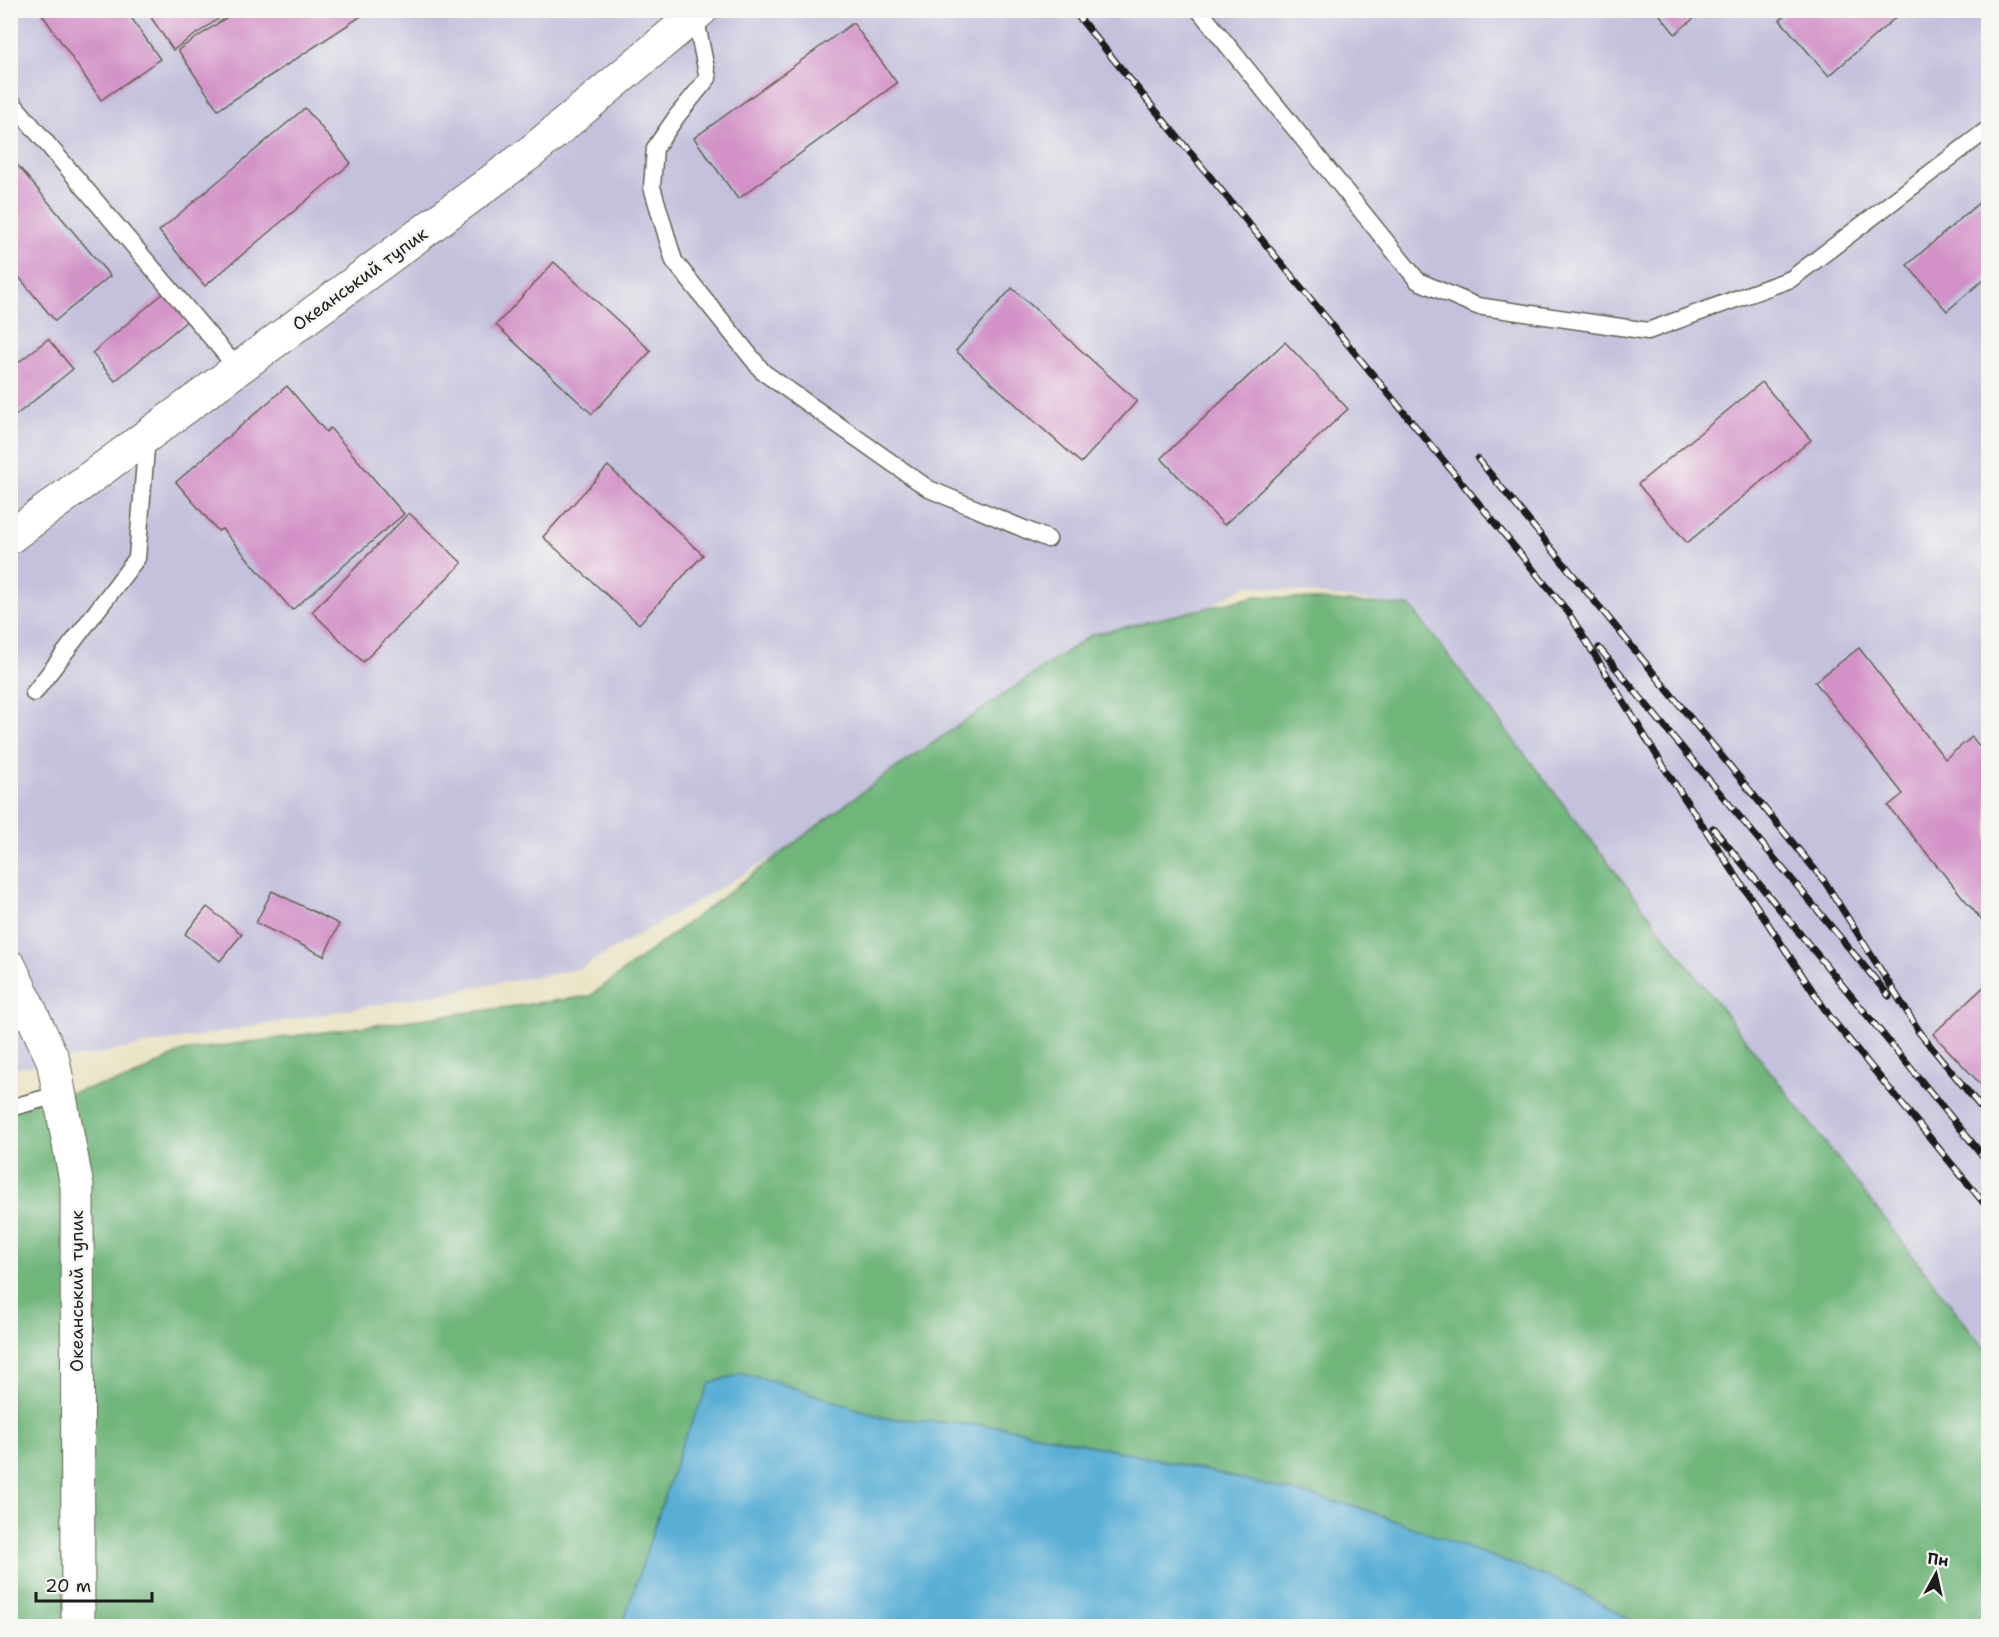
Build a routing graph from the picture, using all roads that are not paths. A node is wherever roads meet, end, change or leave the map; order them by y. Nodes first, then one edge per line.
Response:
1 (1199, 10) edge
2 (698, 13) edge
3 (10, 100) edge
4 (1989, 129) edge
5 (238, 369) junction
6 (147, 436) junction
7 (10, 537) edge
8 (1047, 539) dead end
9 (34, 693) dead end
10 (10, 967) edge
11 (60, 1094) junction
12 (10, 1108) edge
13 (78, 1626) edge

1 - 4 lane
2 - 5 street, Океанський тупик
2 - 8 lane
3 - 5 lane
5 - 6 street, Океанський тупик
6 - 7 street, Океанський тупик
6 - 9 lane
10 - 11 street, Океанський тупик
11 - 12 lane
11 - 13 street, Океанський тупик

